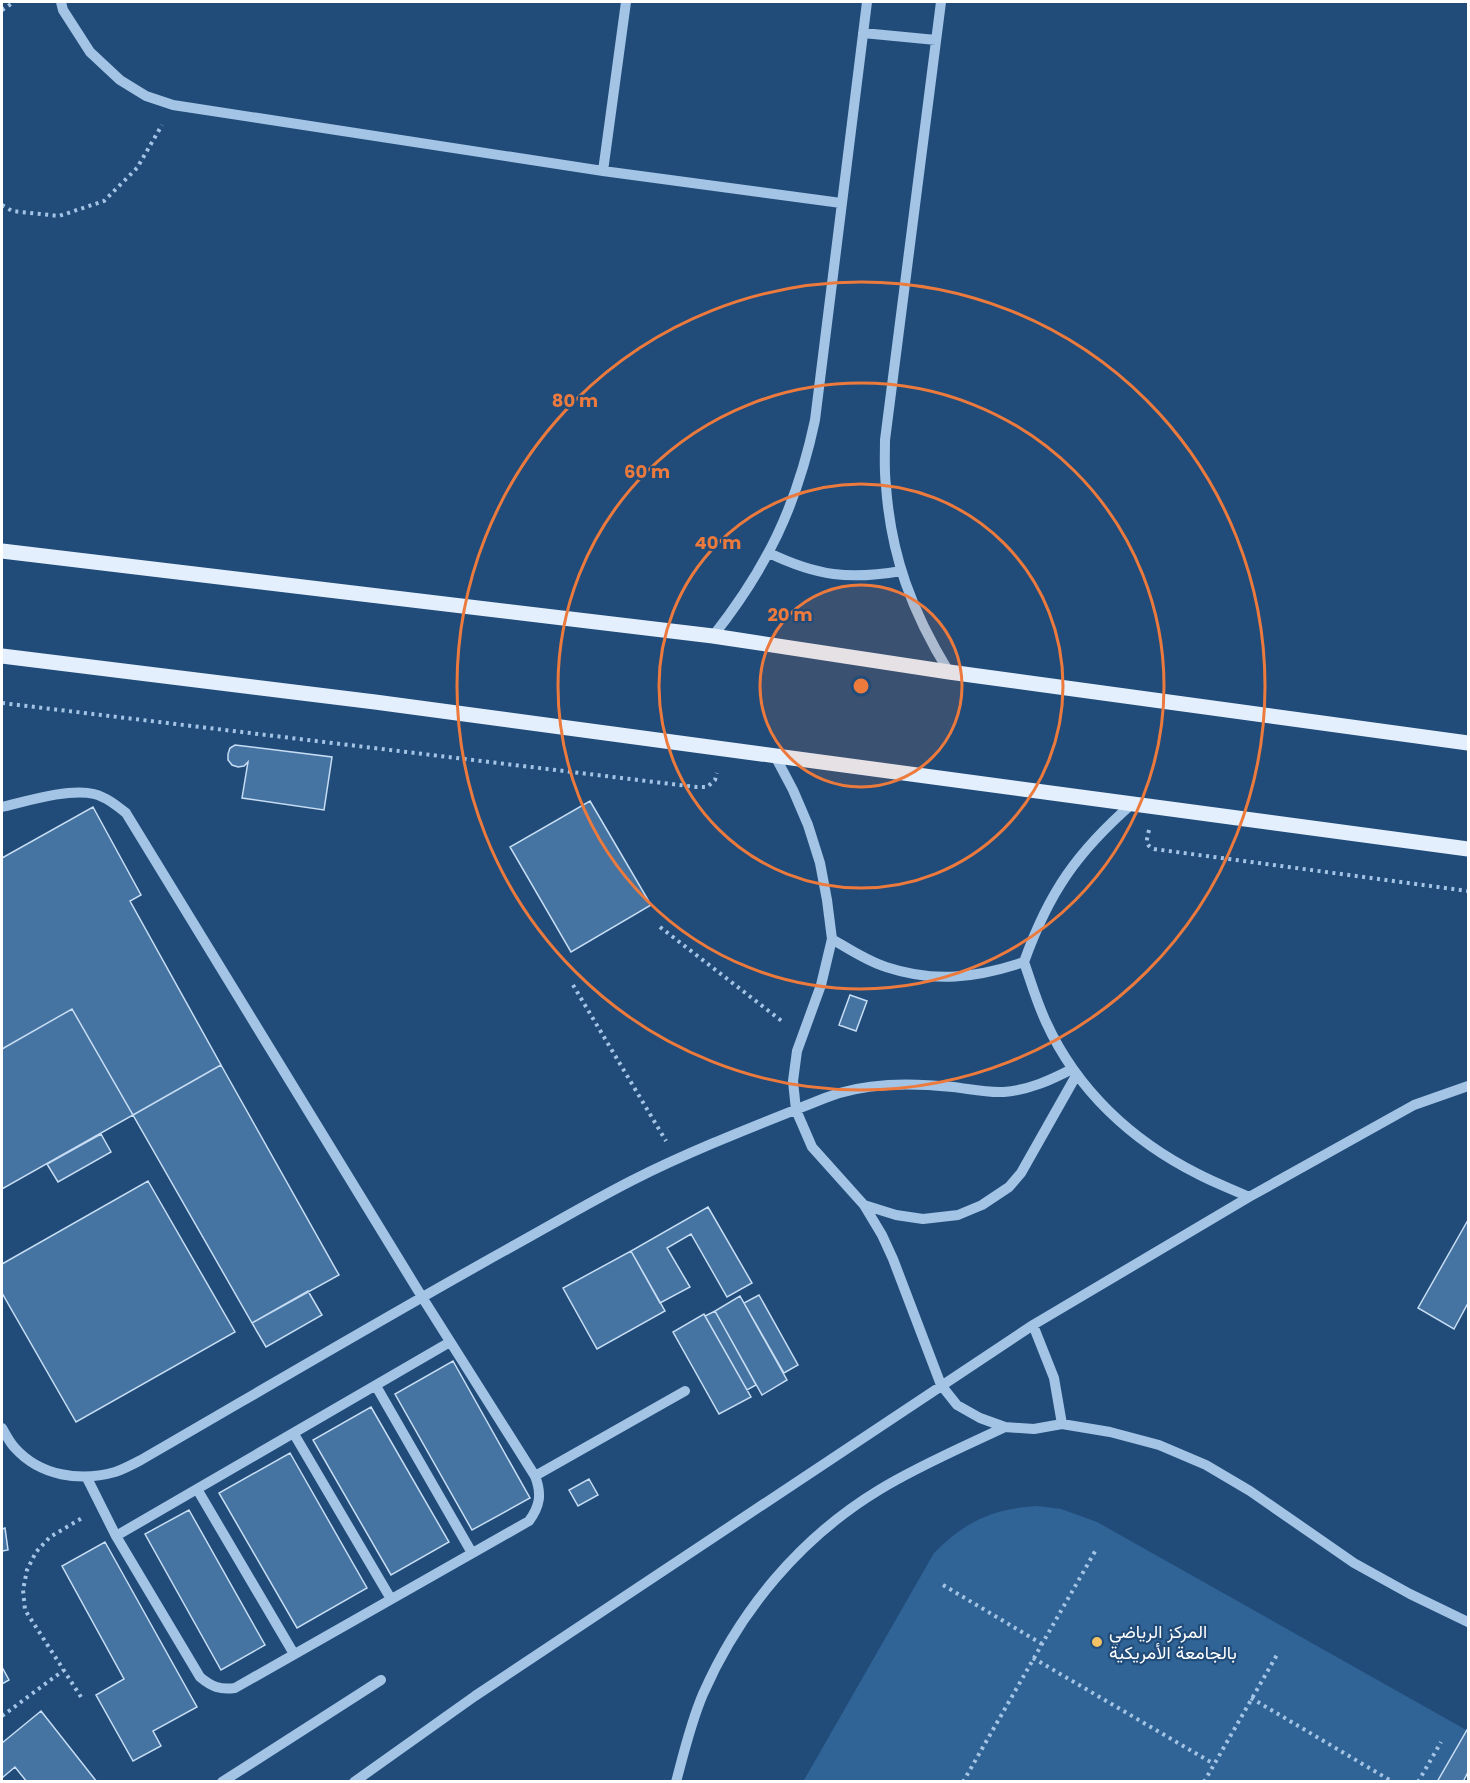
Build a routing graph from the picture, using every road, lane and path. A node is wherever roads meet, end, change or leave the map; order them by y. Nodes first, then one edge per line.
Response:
1 (14, 2) edge
2 (61, 2) edge
3 (626, 2) edge
4 (867, 2) edge
5 (941, 2) edge
6 (2, 10) edge
7 (863, 33) junction
8 (936, 40) junction
9 (173, 105) junction
10 (603, 171) junction
11 (841, 202) junction
12 (2, 205) edge
13 (2, 551) edge
14 (769, 553) junction
15 (901, 571) junction
16 (713, 636) junction
17 (2, 656) edge
18 (949, 672) junction
19 (2, 703) edge
20 (1468, 743) edge
21 (721, 748) junction
22 (775, 756) junction
23 (1134, 803) junction
24 (1155, 806) junction
25 (2, 807) edge
26 (1468, 849) edge
27 (1468, 891) edge
28 (660, 927) dead end
29 (832, 939) junction
30 (1024, 962) junction
31 (573, 985) dead end
32 (803, 1037) junction
33 (1075, 1072) junction
34 (1468, 1086) edge
35 (796, 1110) junction
36 (678, 1160) junction
37 (1248, 1197) junction
38 (864, 1205) junction
39 (422, 1297) junction
40 (1034, 1324) junction
41 (450, 1342) junction
42 (941, 1385) junction
43 (376, 1386) junction
44 (685, 1391) dead end
45 (1062, 1424) junction
46 (1005, 1426) junction
47 (2, 1428) edge
48 (294, 1434) junction
49 (535, 1476) junction
50 (87, 1478) junction
51 (197, 1489) junction
52 (101, 1507) junction
53 (116, 1536) junction
54 (1096, 1548) dead end
55 (472, 1553) junction
56 (943, 1585) dead end
57 (391, 1599) junction
58 (1468, 1622) edge
59 (1042, 1644) junction
60 (1278, 1653) dead end
61 (294, 1654) junction
62 (1033, 1658) junction
63 (64, 1670) junction
64 (381, 1680) dead end
65 (81, 1697) dead end
66 (1251, 1698) junction
67 (2, 1716) edge
68 (1441, 1742) dead end
69 (1214, 1764) junction
70 (222, 1782) edge
71 (354, 1782) edge
72 (676, 1782) edge
73 (963, 1782) edge
74 (1204, 1782) edge
75 (1393, 1782) edge
76 (1418, 1782) edge

1 - 6 path
2 - 9 street
3 - 10 street
4 - 7 street
5 - 8 street
7 - 8 street
7 - 11 street
8 - 15 street
9 - 10 street
9 - 12 path
10 - 11 street
11 - 14 street
13 - 16 main road
14 - 15 street
14 - 16 street
15 - 18 street
16 - 18 main road
17 - 21 main road
18 - 20 main road
19 - 21 path
21 - 22 main road
22 - 23 main road
22 - 29 street
23 - 24 main road
23 - 30 street
24 - 26 main road
24 - 27 path
25 - 39 street
28 - 32 path
29 - 30 street
29 - 32 street
30 - 33 street
31 - 36 path
32 - 35 street
33 - 35 street
33 - 37 street
33 - 38 street
34 - 37 street
35 - 36 street
35 - 38 street
36 - 39 street
37 - 40 street
38 - 42 street
39 - 41 street
39 - 50 street
40 - 42 street
40 - 45 street
41 - 43 street
41 - 49 street
42 - 46 street
42 - 71 street
43 - 48 street
43 - 55 street
44 - 49 street
45 - 46 street
45 - 58 street
46 - 72 street
47 - 50 street
48 - 51 street
48 - 57 street
49 - 55 street
50 - 52 street
51 - 53 street
51 - 61 street
52 - 53 street
52 - 63 path
53 - 61 street
54 - 59 path
55 - 57 street
56 - 59 path
57 - 61 street
59 - 62 path
60 - 66 path
62 - 69 path
62 - 73 path
63 - 65 path
63 - 67 path
64 - 70 street
66 - 69 path
66 - 75 path
68 - 76 path
69 - 74 path

